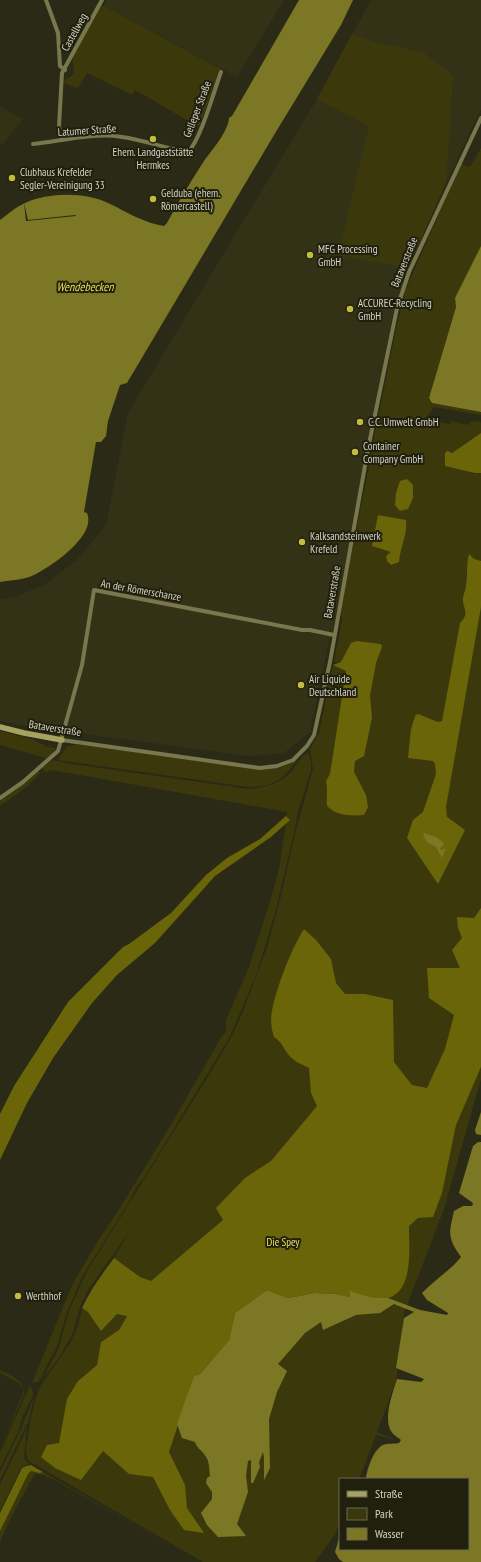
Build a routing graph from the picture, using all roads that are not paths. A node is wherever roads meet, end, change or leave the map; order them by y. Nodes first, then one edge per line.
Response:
1 (46, 0) edge
2 (102, 0) edge
3 (63, 72) junction
4 (221, 72) dead end
5 (481, 118) edge
6 (62, 140) junction
7 (33, 144) dead end
8 (188, 152) joint
9 (334, 635) junction
10 (0, 727) edge
11 (62, 740) junction
12 (0, 798) edge

1 - 3 street
2 - 3 street, Castellweg
3 - 6 street
4 - 8 street, Gelleper Straße
5 - 9 street, Bataverstraße
6 - 7 street, Latumer Straße
6 - 8 street, Latumer Straße
9 - 11 street, Bataverstraße
9 - 11 street, An der Römerschanze
10 - 11 street, Bataverstraße
11 - 12 street

